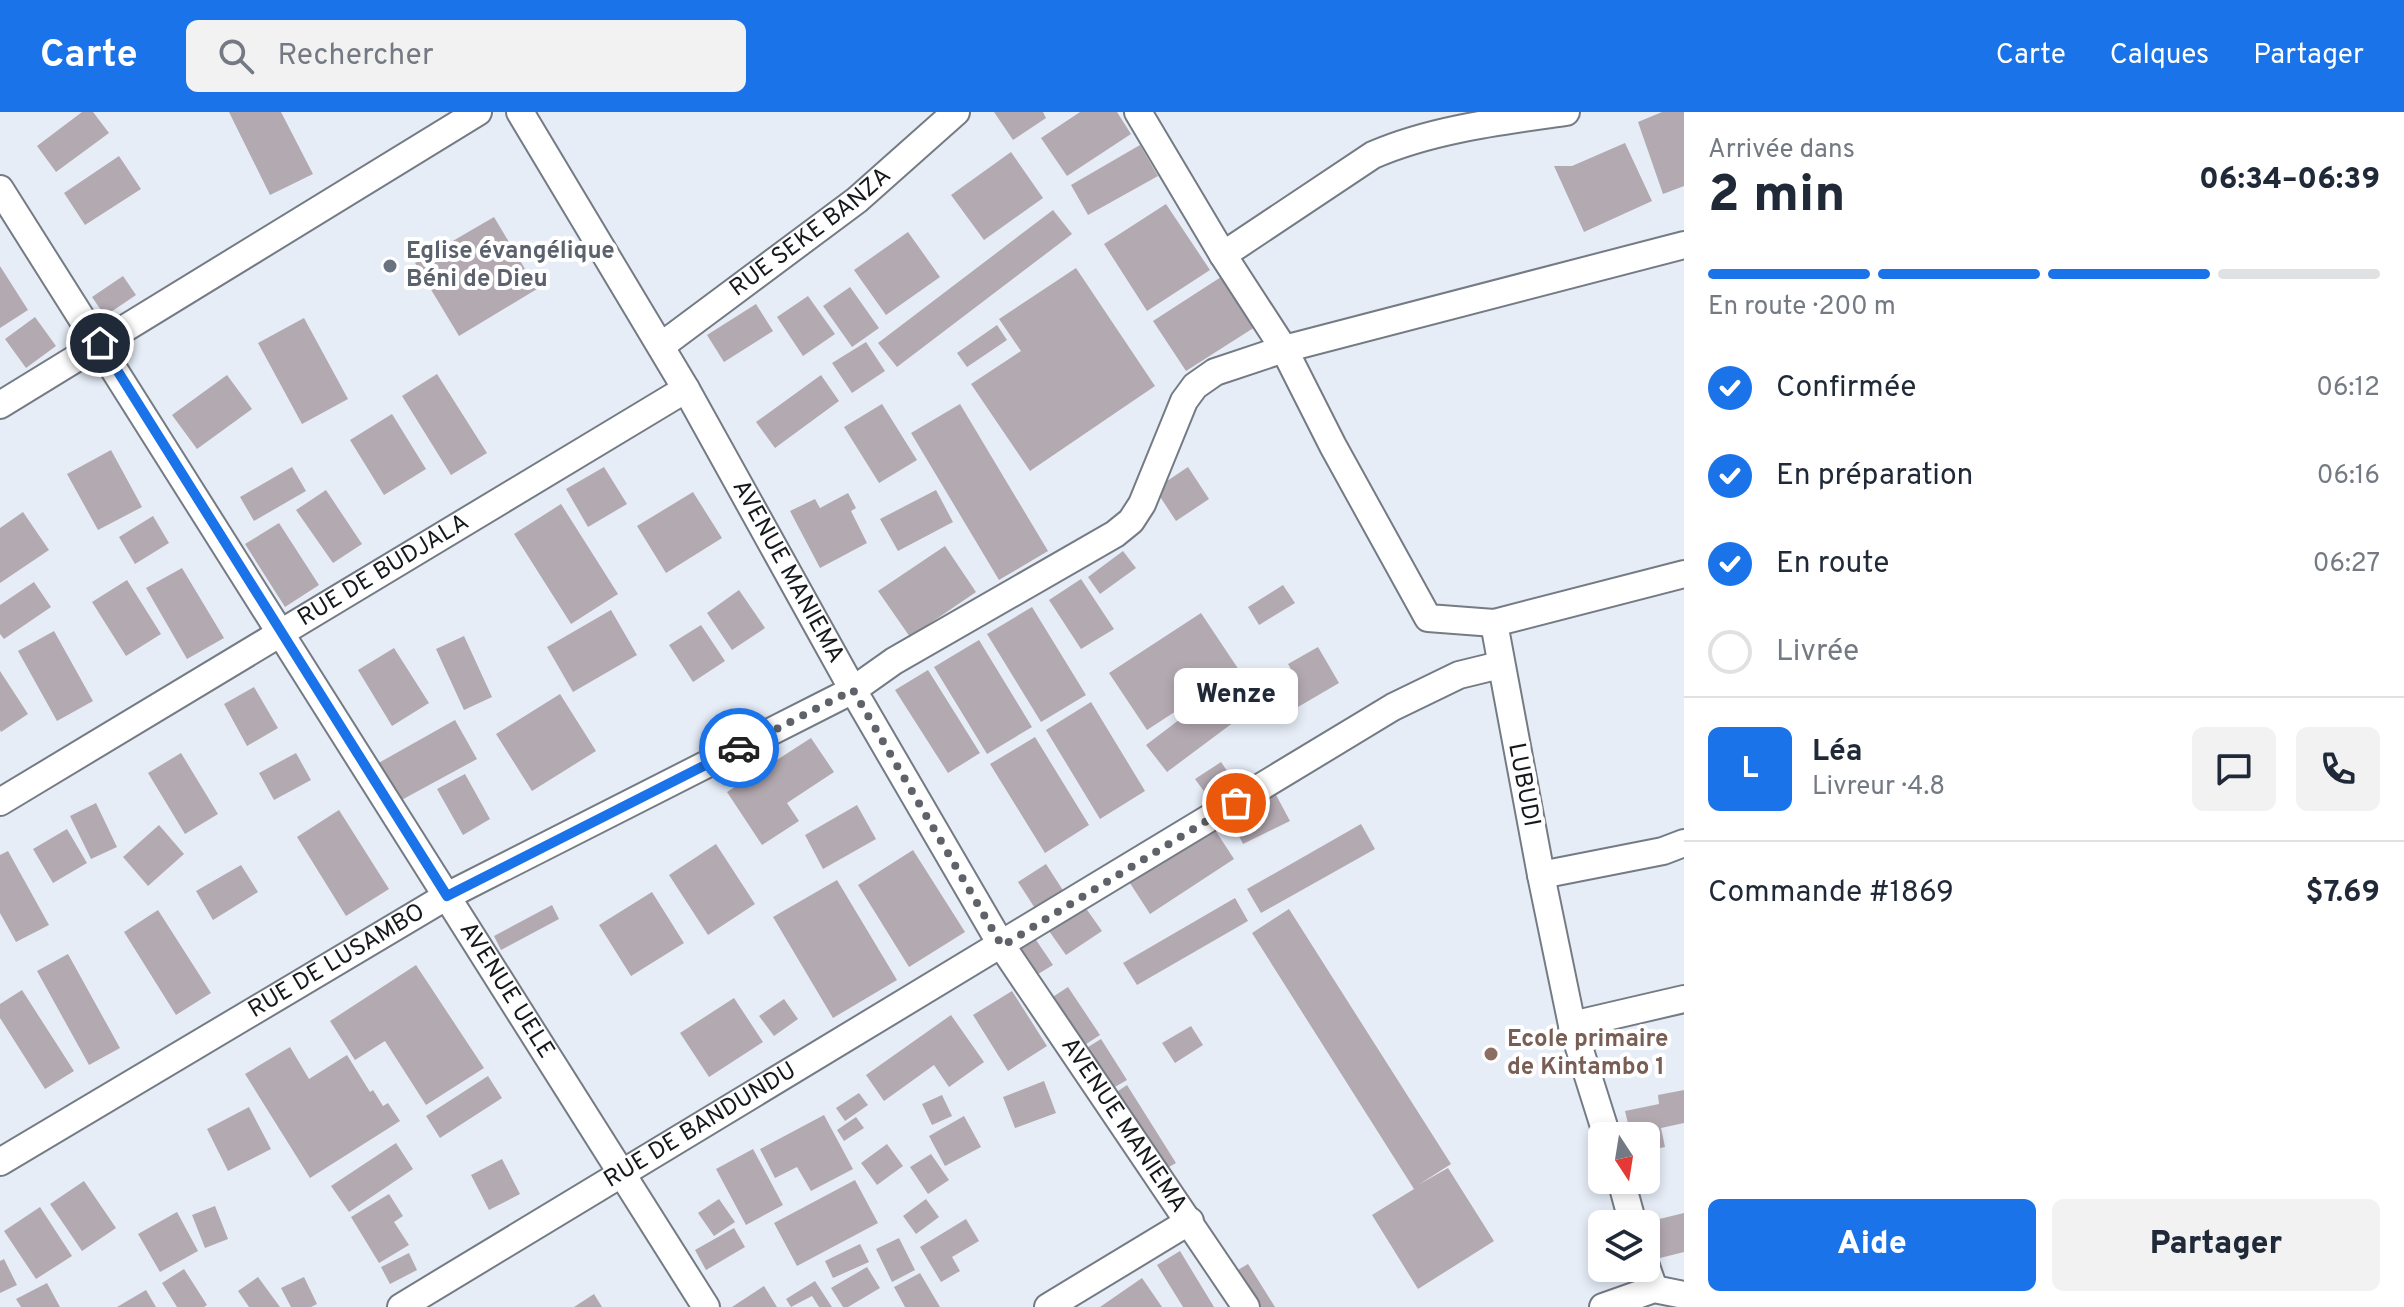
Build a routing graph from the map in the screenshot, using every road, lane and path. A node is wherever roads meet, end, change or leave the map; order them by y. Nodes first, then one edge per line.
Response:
1 (478, 112) edge
2 (520, 112) edge
3 (956, 112) edge
4 (1138, 112) edge
5 (1566, 112) edge
6 (0, 189) edge
7 (1684, 245) edge
8 (1223, 255) junction
9 (100, 343) junction
10 (661, 346) junction
11 (1284, 349) junction
12 (686, 389) junction
13 (0, 405) edge
14 (1684, 574) edge
15 (1494, 623) junction
16 (280, 633) junction
17 (1500, 665) junction
18 (853, 690) junction
19 (0, 802) edge
20 (1684, 843) edge
21 (1541, 875) junction
22 (447, 896) junction
23 (1002, 946) junction
24 (1684, 999) edge
25 (1572, 1025) junction
26 (1603, 1122) edge
27 (0, 1162) edge
28 (624, 1174) junction
29 (1190, 1221) junction
30 (1644, 1282) edge
31 (1658, 1282) edge
32 (1684, 1295) edge
33 (401, 1307) edge
34 (706, 1307) edge
35 (1048, 1307) edge
36 (1246, 1307) edge
37 (1603, 1307) edge

1 - 9 street
2 - 10 street, AVENUE MANIEMA
3 - 10 street, RUE SEKE BANZA
4 - 8 street
5 - 8 street
6 - 9 street, AVENUE UELE
7 - 11 street, RUE DE LUSAMBO
8 - 11 street
9 - 13 street
9 - 16 street, AVENUE UELE
10 - 12 street, AVENUE MANIEMA
11 - 15 street
11 - 18 street, RUE DE LUSAMBO
12 - 16 street, RUE DE BUDJALA
12 - 18 street, AVENUE MANIEMA
14 - 15 street
15 - 17 street, LUBUDI
16 - 19 street, RUE DE BUDJALA
16 - 22 street, AVENUE UELE
17 - 21 street, LUBUDI
17 - 23 street, RUE DE BANDUNDU
18 - 22 street, RUE DE LUSAMBO
18 - 23 street, AVENUE MANIEMA
20 - 21 street
21 - 25 street, LUBUDI
22 - 27 street, RUE DE LUSAMBO
22 - 28 street, AVENUE UELE
23 - 28 street, RUE DE BANDUNDU
23 - 29 street, AVENUE MANIEMA
24 - 25 street
25 - 26 street, LUBUDI
28 - 33 street, RUE DE BANDUNDU
28 - 34 street, AVENUE UELE
29 - 35 street
29 - 36 street, AVENUE MANIEMA
30 - 37 street
31 - 32 street

